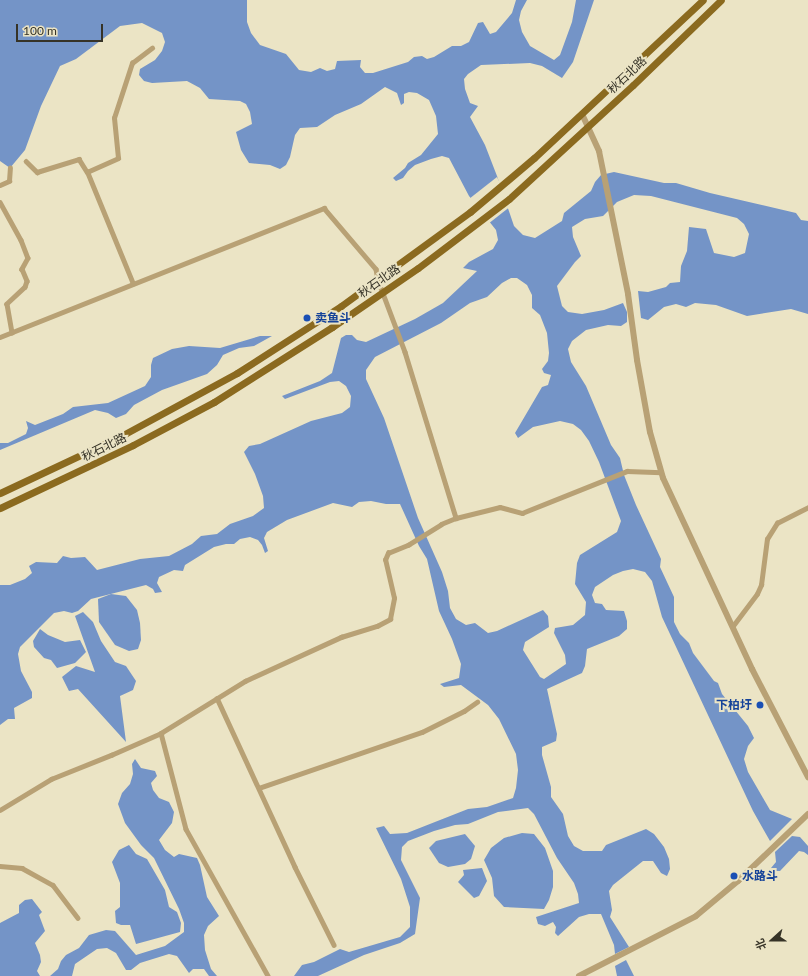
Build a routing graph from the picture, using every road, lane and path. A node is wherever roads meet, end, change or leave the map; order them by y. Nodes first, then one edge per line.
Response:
1 (703, 0) edge
2 (721, 0) edge
3 (152, 48) dead end
4 (582, 114) junction
5 (587, 127) junction
6 (26, 161) dead end
7 (10, 168) dead end
8 (87, 172) junction
9 (0, 185) edge
10 (0, 202) edge
11 (378, 280) junction
12 (133, 284) junction
13 (383, 292) junction
14 (12, 333) junction
15 (0, 337) edge
16 (661, 472) junction
17 (0, 493) edge
18 (808, 507) edge
19 (0, 508) edge
20 (456, 518) junction
21 (732, 627) junction
22 (217, 698) junction
23 (477, 702) dead end
24 (161, 734) junction
25 (808, 777) edge
26 (259, 788) junction
27 (0, 810) edge
28 (808, 814) edge
29 (0, 866) edge
30 (78, 918) dead end
31 (334, 945) dead end
32 (268, 976) edge
33 (579, 976) edge

1 - 4 main road, 秋石北路
2 - 5 main road, 秋石北路
3 - 8 street
4 - 5 street
4 - 11 main road, 秋石北路
5 - 13 main road, 秋石北路
5 - 16 street
6 - 8 street
7 - 9 street
8 - 12 street
10 - 14 street
11 - 12 street
11 - 13 street
11 - 17 main road, 秋石北路
12 - 14 street
13 - 19 main road, 秋石北路
13 - 20 street
14 - 15 street
16 - 20 street
16 - 21 street
18 - 21 street
20 - 22 street
21 - 25 street
22 - 24 street
22 - 26 street
23 - 26 street
24 - 27 street
24 - 32 street
26 - 31 street
28 - 33 street
29 - 30 street

